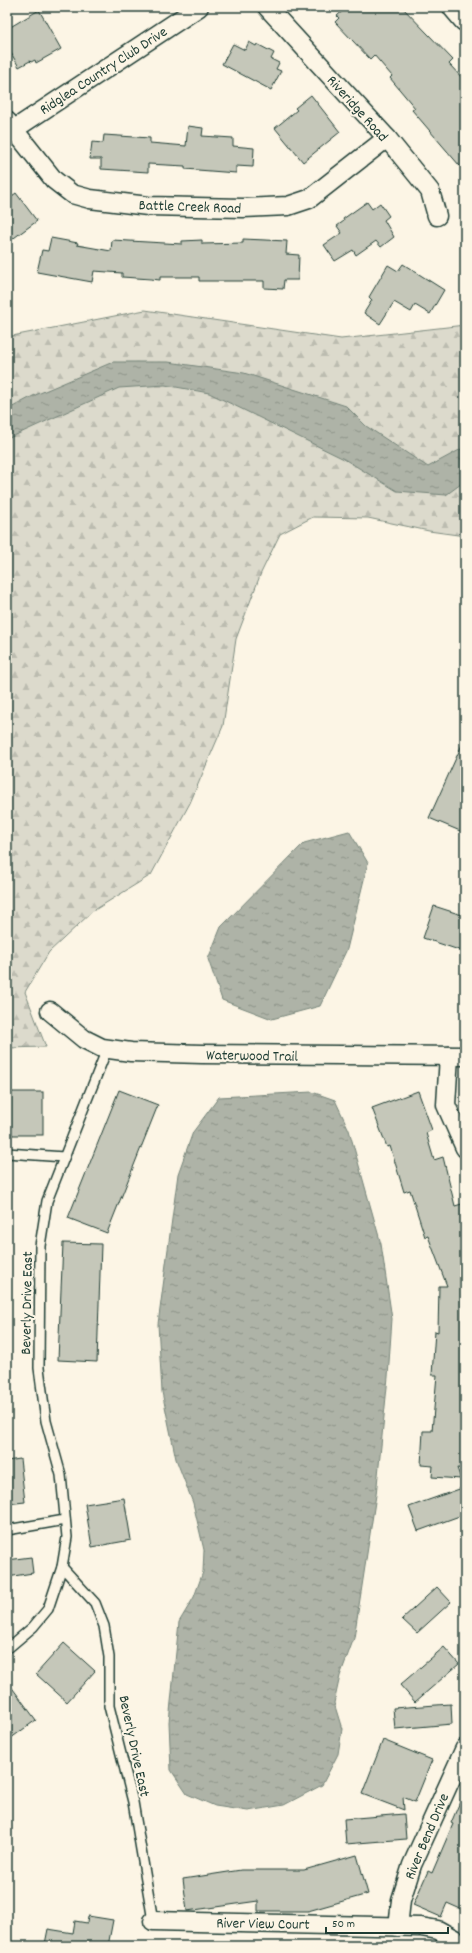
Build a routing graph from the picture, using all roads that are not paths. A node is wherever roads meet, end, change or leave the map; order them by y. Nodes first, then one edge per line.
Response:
1 (199, 7) edge
2 (267, 7) edge
3 (454, 7) edge
4 (465, 20) edge
5 (9, 128) edge
6 (386, 138) junction
7 (437, 216) dead end
8 (50, 1011) dead end
9 (107, 1048) junction
10 (457, 1056) edge
11 (465, 1148) edge
12 (7, 1153) edge
13 (64, 1157) junction
14 (65, 1520) junction
15 (7, 1530) edge
16 (62, 1567) junction
17 (7, 1649) edge
18 (465, 1748) edge
19 (154, 1921) joint
20 (398, 1927) junction
21 (465, 1945) edge

1 - 5 street, Ridglea Country Club Drive
2 - 6 street, Riveridge Road
3 - 4 street
5 - 6 street, Battle Creek Road
6 - 7 street, Riveridge Road
8 - 9 street, Waterwood Trail
9 - 10 street, Waterwood Trail
9 - 13 lane, Beverly Drive East
10 - 11 street
12 - 13 lane
13 - 14 lane, Beverly Drive East
14 - 15 lane
14 - 16 lane, Beverly Drive East
16 - 17 lane, Beverly Drive East
16 - 19 lane, Beverly Drive East
18 - 20 street, River Bend Drive
19 - 20 street, River View Court
20 - 21 street, River View Court

